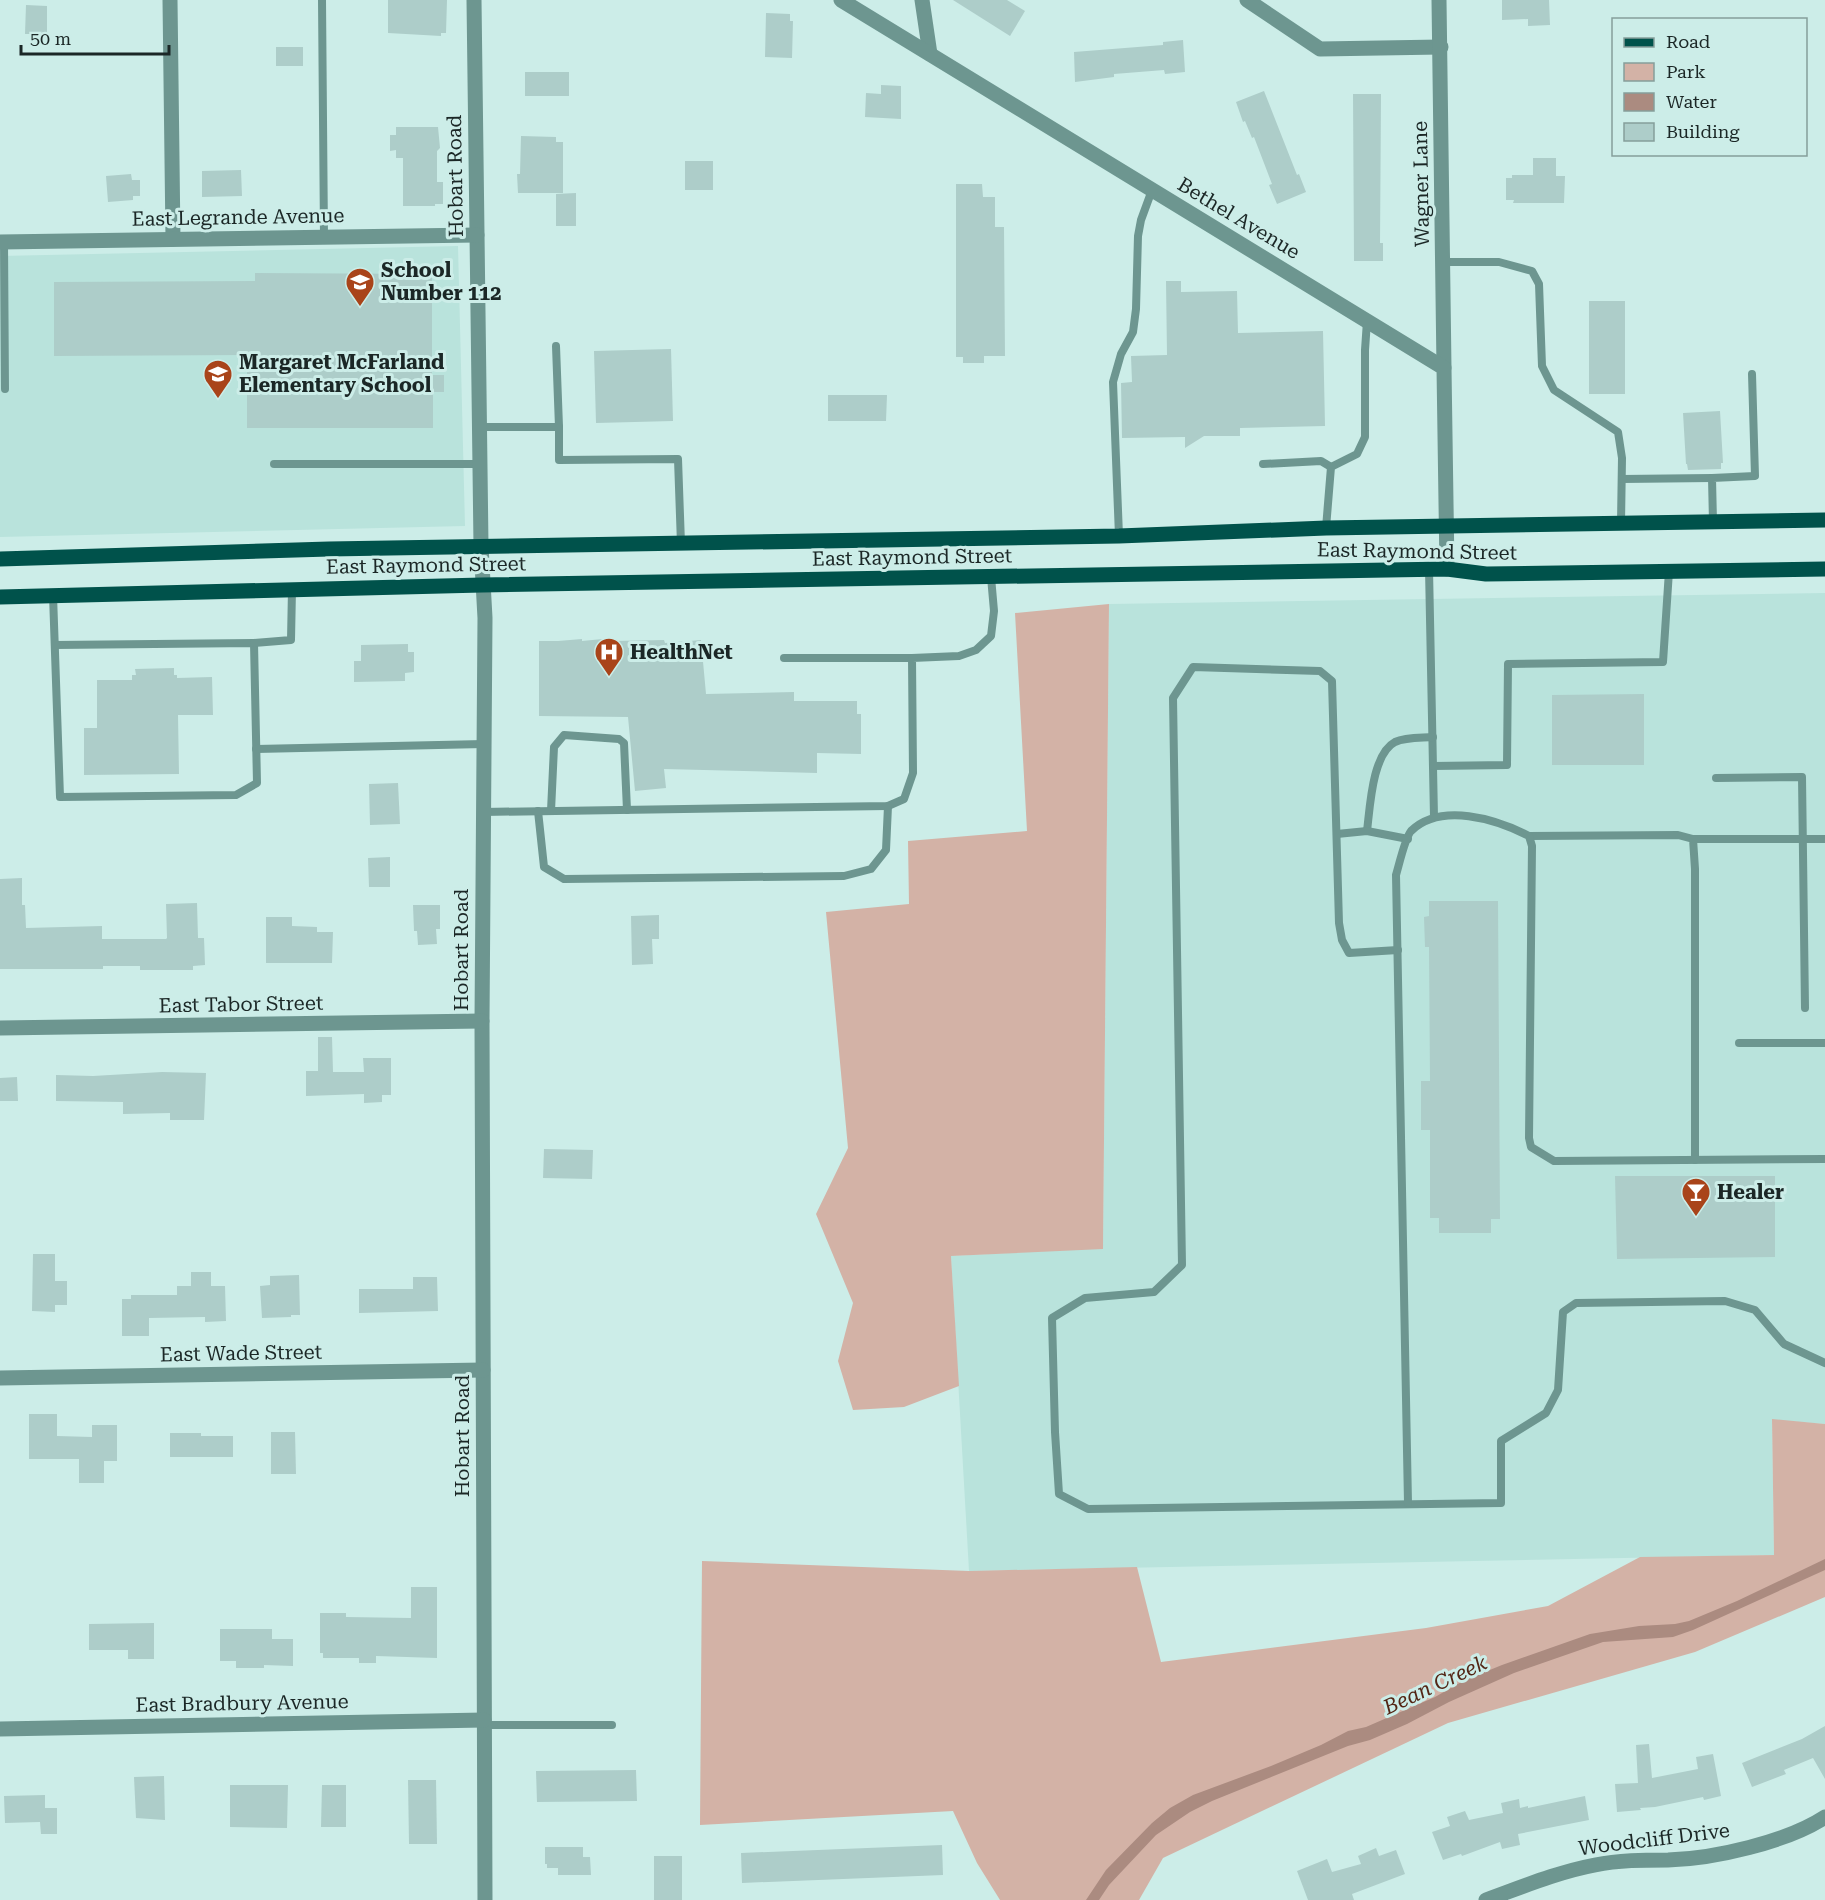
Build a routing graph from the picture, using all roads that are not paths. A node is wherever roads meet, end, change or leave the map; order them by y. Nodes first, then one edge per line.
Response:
1 (170, 0) edge
2 (322, 0) edge
3 (474, 0) edge
4 (841, 0) edge
5 (922, 0) edge
6 (1247, 0) edge
7 (1439, 0) edge
8 (1441, 47) junction
9 (930, 54) junction
10 (1152, 190) junction
11 (477, 235) junction
12 (324, 237) junction
13 (173, 239) junction
14 (2, 242) edge
15 (1443, 262) junction
16 (1367, 321) junction
17 (556, 346) dead end
18 (1444, 368) junction
19 (1752, 374) dead end
20 (5, 389) dead end
21 (479, 427) junction
22 (559, 428) junction
23 (274, 464) dead end
24 (480, 464) junction
25 (1263, 464) dead end
26 (1331, 467) junction
27 (1712, 478) junction
28 (1622, 479) junction
29 (1825, 514) edge
30 (1825, 520) edge
31 (1713, 522) junction
32 (1621, 523) junction
33 (1446, 526) junction
34 (1326, 528) junction
35 (1119, 536) junction
36 (681, 543) junction
37 (481, 546) junction
38 (0, 559) edge
39 (1429, 569) junction
40 (1447, 569) junction
41 (1825, 569) edge
42 (1669, 571) junction
43 (991, 577) junction
44 (482, 585) junction
45 (292, 589) junction
46 (53, 595) junction
47 (0, 597) edge
48 (254, 643) junction
49 (55, 645) junction
50 (784, 658) dead end
51 (912, 658) junction
52 (1433, 737) junction
53 (484, 744) junction
54 (256, 749) junction
55 (1433, 766) junction
56 (1716, 778) dead end
57 (888, 806) junction
58 (627, 810) junction
59 (538, 811) junction
60 (551, 811) junction
61 (483, 812) junction
62 (1434, 817) junction
63 (1367, 831) junction
64 (1337, 834) junction
65 (1529, 836) junction
66 (1408, 839) junction
67 (1693, 839) junction
68 (1804, 839) junction
69 (1825, 839) edge
70 (1398, 950) junction
71 (1805, 1008) dead end
72 (482, 1021) junction
73 (0, 1028) edge
74 (1825, 1043) edge
75 (1739, 1044) dead end
76 (1825, 1159) edge
77 (1695, 1160) junction
78 (1825, 1363) edge
79 (483, 1370) junction
80 (0, 1378) edge
81 (1408, 1503) junction
82 (484, 1723) junction
83 (612, 1725) dead end
84 (0, 1729) edge
85 (1825, 1817) edge
86 (485, 1900) edge
87 (1486, 1900) edge

1 - 13 street
2 - 12 lane
3 - 11 street, Hobart Road
4 - 9 street, Bethel Avenue
5 - 9 street
6 - 8 street
7 - 8 street, Wagner Lane
8 - 15 street, Wagner Lane
9 - 10 street, Bethel Avenue
10 - 16 street, Bethel Avenue
10 - 35 lane
11 - 12 street, East Legrande Avenue
11 - 21 street, Hobart Road
12 - 13 street, East Legrande Avenue
13 - 14 street, East Legrande Avenue
14 - 20 lane
15 - 18 street, Wagner Lane
15 - 28 lane
16 - 18 street, Bethel Avenue
16 - 26 lane
17 - 22 lane
18 - 33 street
19 - 27 lane
21 - 22 lane
21 - 24 street, Hobart Road
22 - 36 lane
23 - 24 lane
24 - 37 street, Hobart Road
25 - 26 lane
26 - 34 lane
27 - 28 lane
27 - 31 lane
28 - 32 lane
29 - 30 lane
30 - 31 main road, East Raymond Street
31 - 32 main road, East Raymond Street
32 - 33 main road, East Raymond Street
33 - 34 main road, East Raymond Street
33 - 40 street
34 - 35 main road, East Raymond Street
35 - 36 main road, East Raymond Street
36 - 37 main road, East Raymond Street
37 - 38 main road, East Raymond Street
37 - 44 street, Hobart Road
39 - 40 main road, East Raymond Street
39 - 43 main road, East Raymond Street
39 - 52 lane
40 - 42 main road, East Raymond Street
41 - 42 main road, East Raymond Street
42 - 55 lane
43 - 44 main road, East Raymond Street
43 - 51 lane
44 - 45 main road, East Raymond Street
44 - 53 street, Hobart Road
45 - 46 main road, East Raymond Street
45 - 48 lane
46 - 47 main road, East Raymond Street
46 - 49 lane
48 - 49 lane
48 - 54 lane
49 - 54 lane
50 - 51 lane
51 - 57 lane
52 - 55 lane
52 - 63 lane
53 - 54 lane
53 - 61 street, Hobart Road
55 - 62 lane
56 - 68 lane
57 - 58 lane
57 - 59 lane
58 - 60 lane
58 - 60 lane
59 - 60 lane
59 - 61 lane
61 - 72 street, Hobart Road
62 - 65 lane
62 - 66 lane
63 - 64 lane
63 - 66 lane
64 - 70 lane
64 - 81 lane
65 - 67 lane
65 - 77 lane
66 - 70 lane
67 - 68 lane
67 - 77 lane
68 - 69 lane
68 - 71 lane
70 - 81 lane
72 - 73 street, East Tabor Street
72 - 79 street, Hobart Road
74 - 75 lane
76 - 77 lane
78 - 81 lane
79 - 80 street, East Wade Street
79 - 82 street, Hobart Road
82 - 83 lane
82 - 84 street, East Bradbury Avenue
82 - 86 street, Hobart Road
85 - 87 street, Woodcliff Drive

